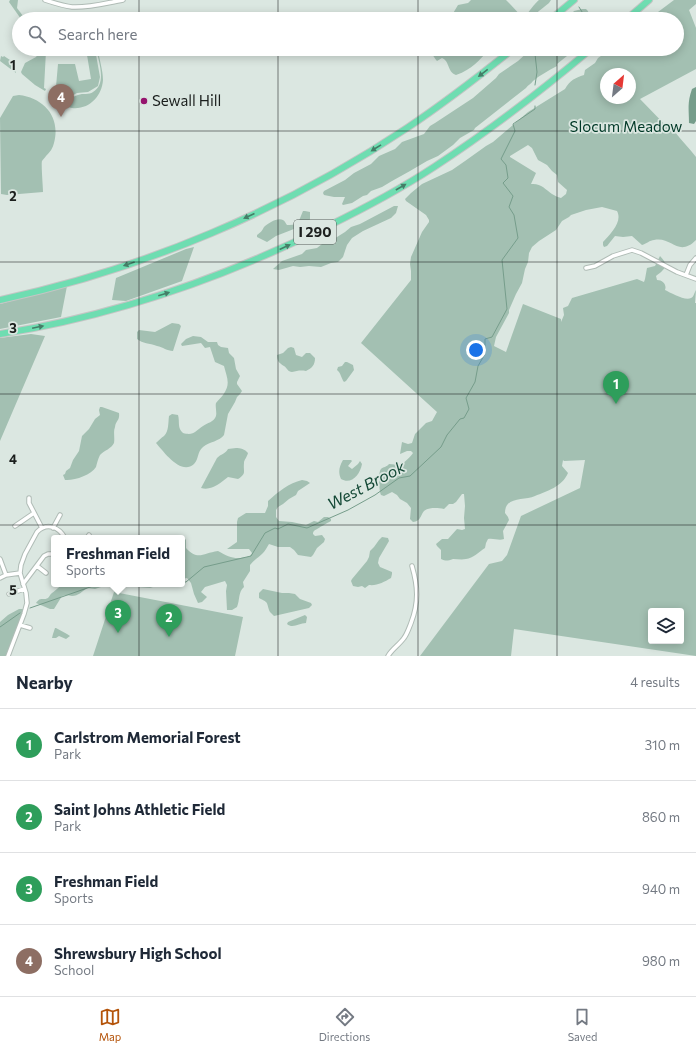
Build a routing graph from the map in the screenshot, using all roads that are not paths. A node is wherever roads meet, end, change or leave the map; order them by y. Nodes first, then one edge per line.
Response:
1 (45, 0) edge
2 (123, 0) edge
3 (574, 0) edge
4 (649, 0) edge
5 (559, 12) edge
6 (634, 12) edge
7 (504, 56) edge
8 (582, 56) edge
9 (696, 258) edge
10 (586, 268) dead end
11 (686, 275) junction
12 (696, 279) edge
13 (0, 300) edge
14 (0, 334) edge
15 (29, 498) dead end
16 (34, 513) junction
17 (60, 515) dead end
18 (16, 526) dead end
19 (42, 528) junction
20 (53, 528) junction
21 (63, 535) edge
22 (51, 554) edge
23 (0, 559) edge
24 (37, 566) junction
25 (412, 566) dead end
26 (20, 573) junction
27 (46, 573) dead end
28 (6, 575) junction
29 (0, 578) edge
30 (23, 584) junction
31 (24, 589) junction
32 (9, 594) dead end
33 (20, 624) junction
34 (30, 628) dead end
35 (8, 656) edge
36 (388, 656) edge

1 - 2 street
3 - 5 highway
4 - 6 highway
7 -> 13 highway
14 -> 8 highway, I 290
9 - 11 street
10 - 11 street
11 - 12 street
15 - 16 street
16 - 18 street
16 - 19 street
17 - 20 street
19 - 20 street
19 - 26 street
20 - 21 street
22 - 24 street
23 - 28 street
24 - 27 street
24 - 30 street
25 - 36 street
26 - 28 street
26 - 30 street
28 - 29 street
30 - 31 street
31 - 32 street
31 - 33 street
33 - 34 street
33 - 35 street

